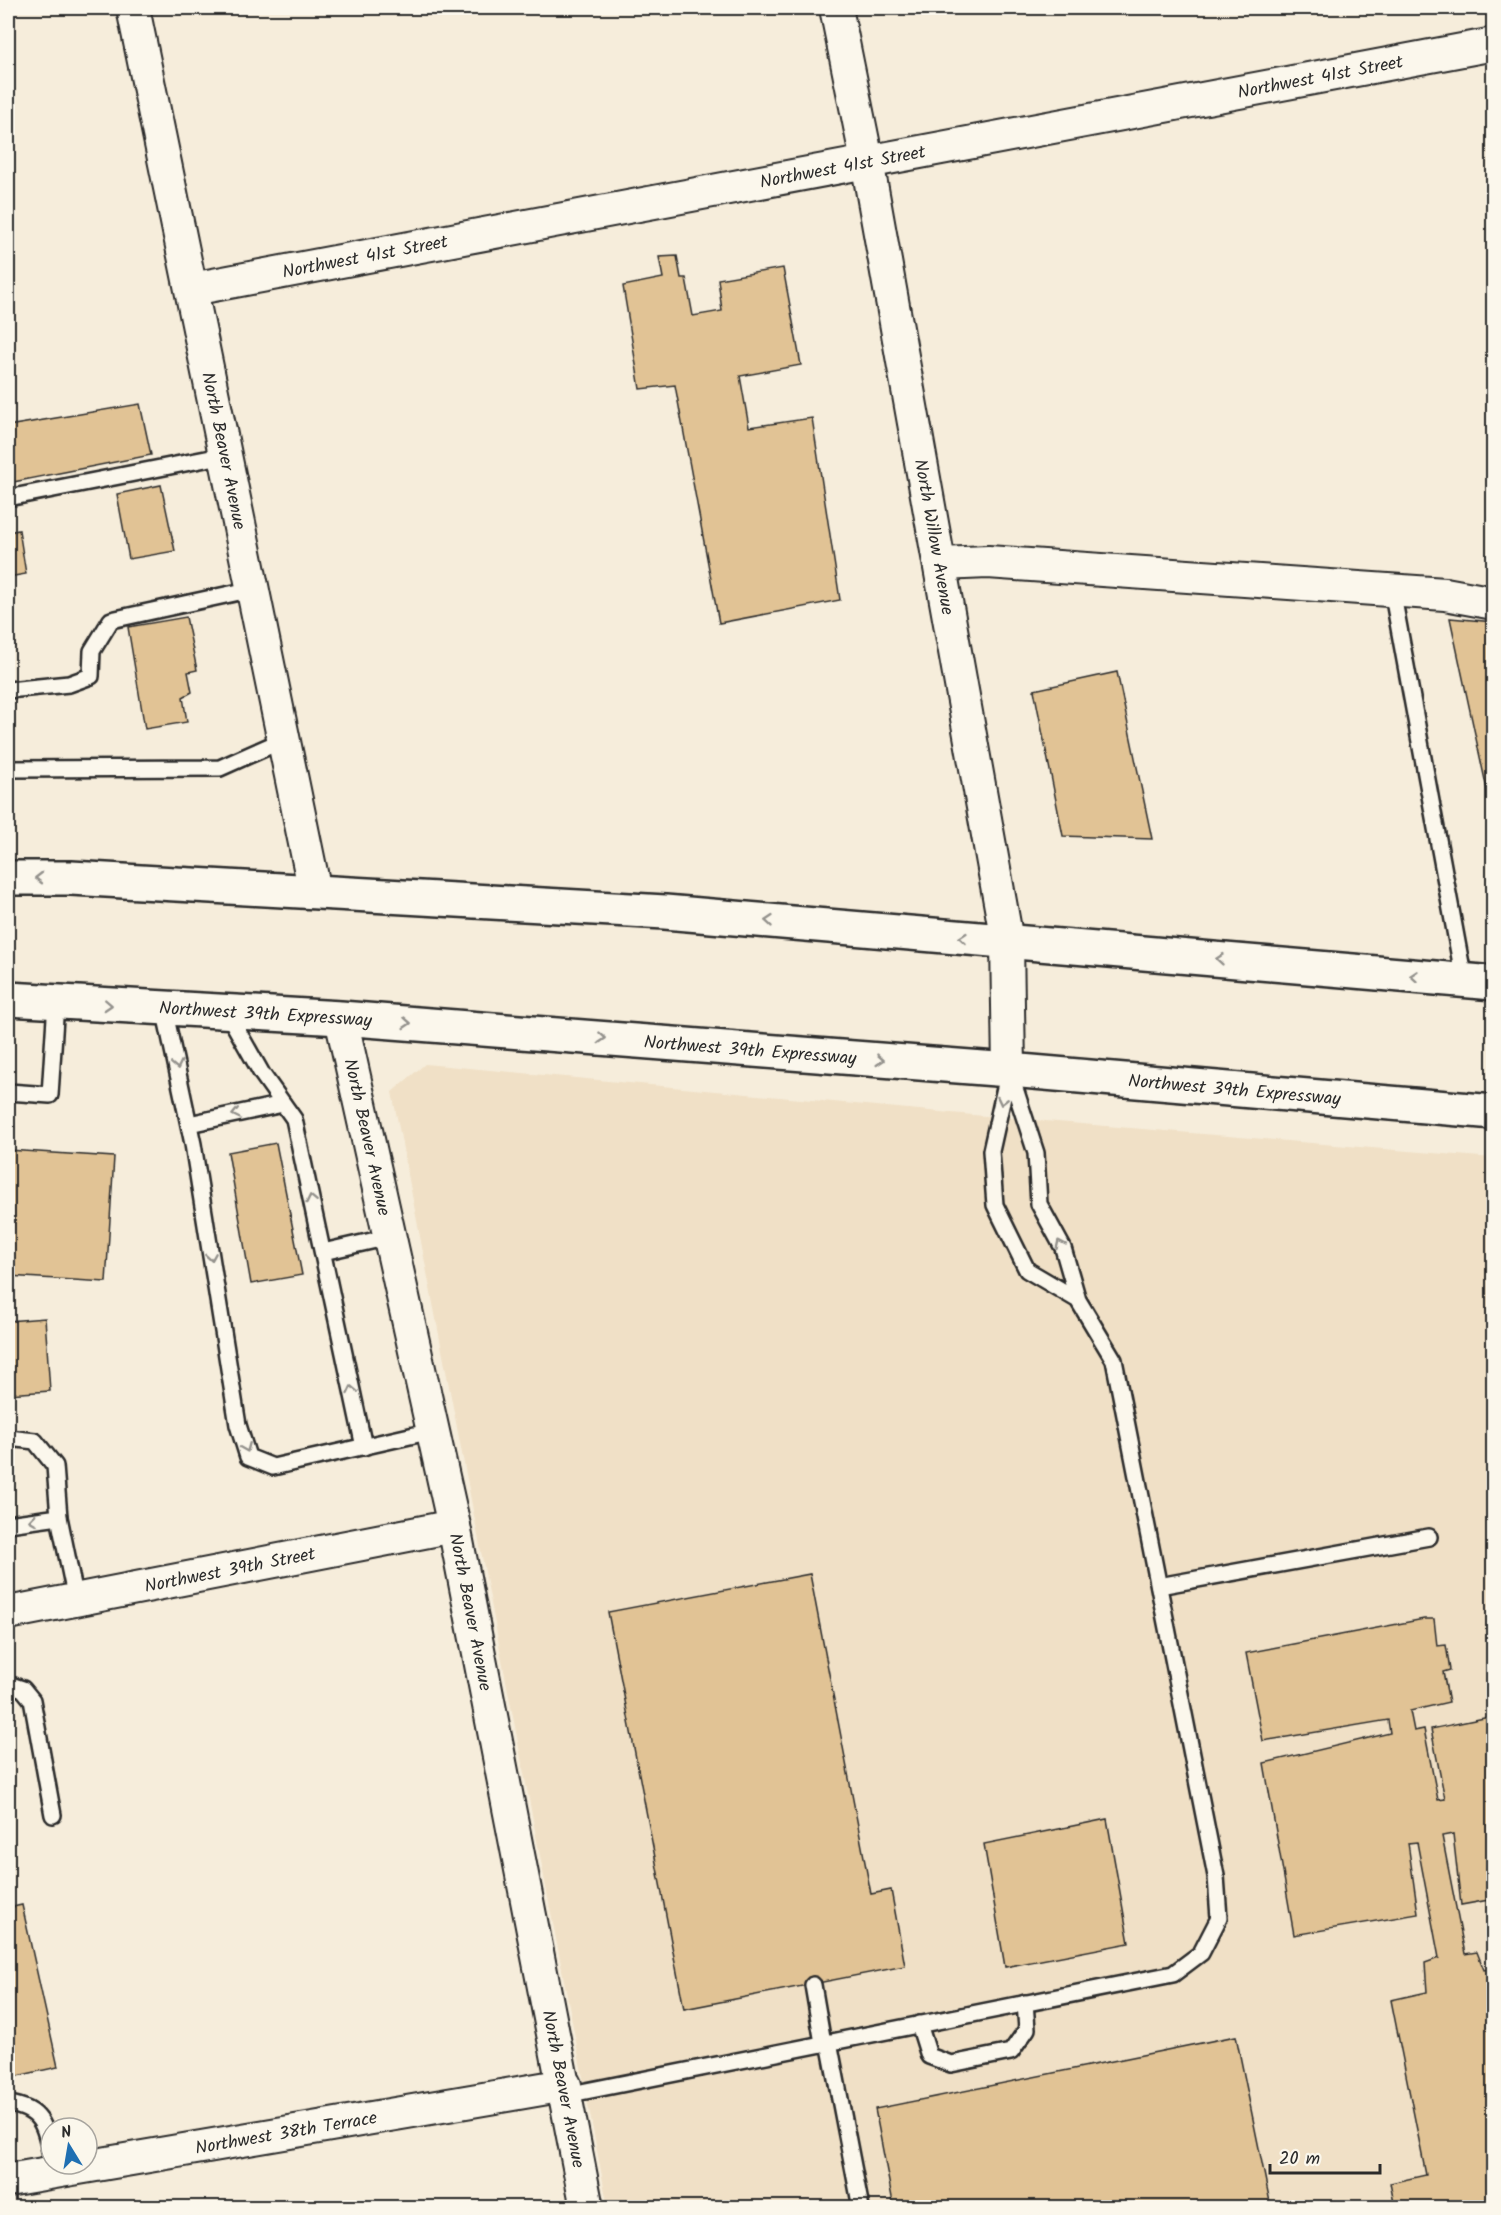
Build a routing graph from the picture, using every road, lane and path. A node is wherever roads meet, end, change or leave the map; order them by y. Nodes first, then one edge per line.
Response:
1 (133, 8) edge
2 (836, 8) edge
3 (1494, 44) edge
4 (867, 160) junction
5 (192, 289) junction
6 (226, 455) junction
7 (8, 498) edge
8 (941, 564) junction
9 (253, 589) junction
10 (1392, 590) junction
11 (1494, 603) edge
12 (8, 690) edge
13 (283, 740) junction
14 (8, 769) edge
15 (8, 878) edge
16 (315, 892) junction
17 (1007, 941) junction
18 (1479, 982) edge
19 (8, 999) edge
20 (56, 1002) junction
21 (164, 1008) junction
22 (226, 1012) junction
23 (341, 1018) junction
24 (1009, 1070) junction
25 (8, 1092) edge
26 (283, 1104) junction
27 (1494, 1112) edge
28 (189, 1124) junction
29 (389, 1237) junction
30 (322, 1252) junction
31 (1078, 1300) junction
32 (432, 1431) junction
33 (8, 1438) edge
34 (364, 1447) junction
35 (59, 1517) junction
36 (8, 1524) edge
37 (453, 1526) junction
38 (1429, 1537) dead end
39 (1159, 1586) junction
40 (76, 1600) junction
41 (8, 1613) edge
42 (8, 1684) edge
43 (54, 1815) dead end
44 (813, 1984) dead end
45 (1025, 2003) junction
46 (919, 2024) junction
47 (826, 2042) junction
48 (565, 2090) junction
49 (8, 2104) edge
50 (39, 2120) edge
51 (99, 2157) edge
52 (39, 2169) edge
53 (8, 2180) edge
54 (587, 2208) edge
55 (861, 2208) edge

1 - 5 street, North Beaver Avenue
2 - 4 street, North Willow Avenue
3 - 4 street, Northwest 41st Street
4 - 5 street, Northwest 41st Street
4 - 8 street, North Willow Avenue
5 - 6 street, North Beaver Avenue
6 - 7 lane
6 - 9 street, North Beaver Avenue
8 - 10 street
8 - 17 street, North Willow Avenue
9 - 12 lane
9 - 13 street, North Beaver Avenue
10 - 11 street
10 - 18 lane
13 - 14 lane
13 - 16 street, North Beaver Avenue
16 -> 15 highway
17 -> 16 highway
18 -> 17 highway
17 - 24 street, North Willow Avenue
19 - 20 highway, Northwest 39th Expressway
20 -> 21 highway, Northwest 39th Expressway
20 - 25 lane
21 - 22 highway, Northwest 39th Expressway
21 -> 28 lane
22 - 23 highway, Northwest 39th Expressway
22 - 26 lane
23 -> 24 highway, Northwest 39th Expressway
23 - 29 street, North Beaver Avenue
24 - 27 highway, Northwest 39th Expressway
31 -> 24 lane
24 -> 31 lane
26 -> 28 lane
30 -> 26 lane
28 -> 34 lane
29 - 30 lane
29 - 32 street, North Beaver Avenue
34 -> 30 lane
31 - 39 lane
32 - 34 lane
32 - 37 street, North Beaver Avenue
33 - 35 lane
35 -> 36 lane
35 - 40 lane
37 - 40 street, Northwest 39th Street
37 - 48 street, North Beaver Avenue
38 - 39 lane
39 - 45 lane
40 - 41 street, Northwest 39th Street
42 - 43 lane
44 - 47 lane
45 - 46 lane
45 - 46 lane
46 - 47 lane
47 - 48 lane
47 - 55 lane
48 - 51 street, Northwest 38th Terrace
48 - 54 street, North Beaver Avenue
49 - 50 lane
52 - 53 street, Northwest 38th Terrace

